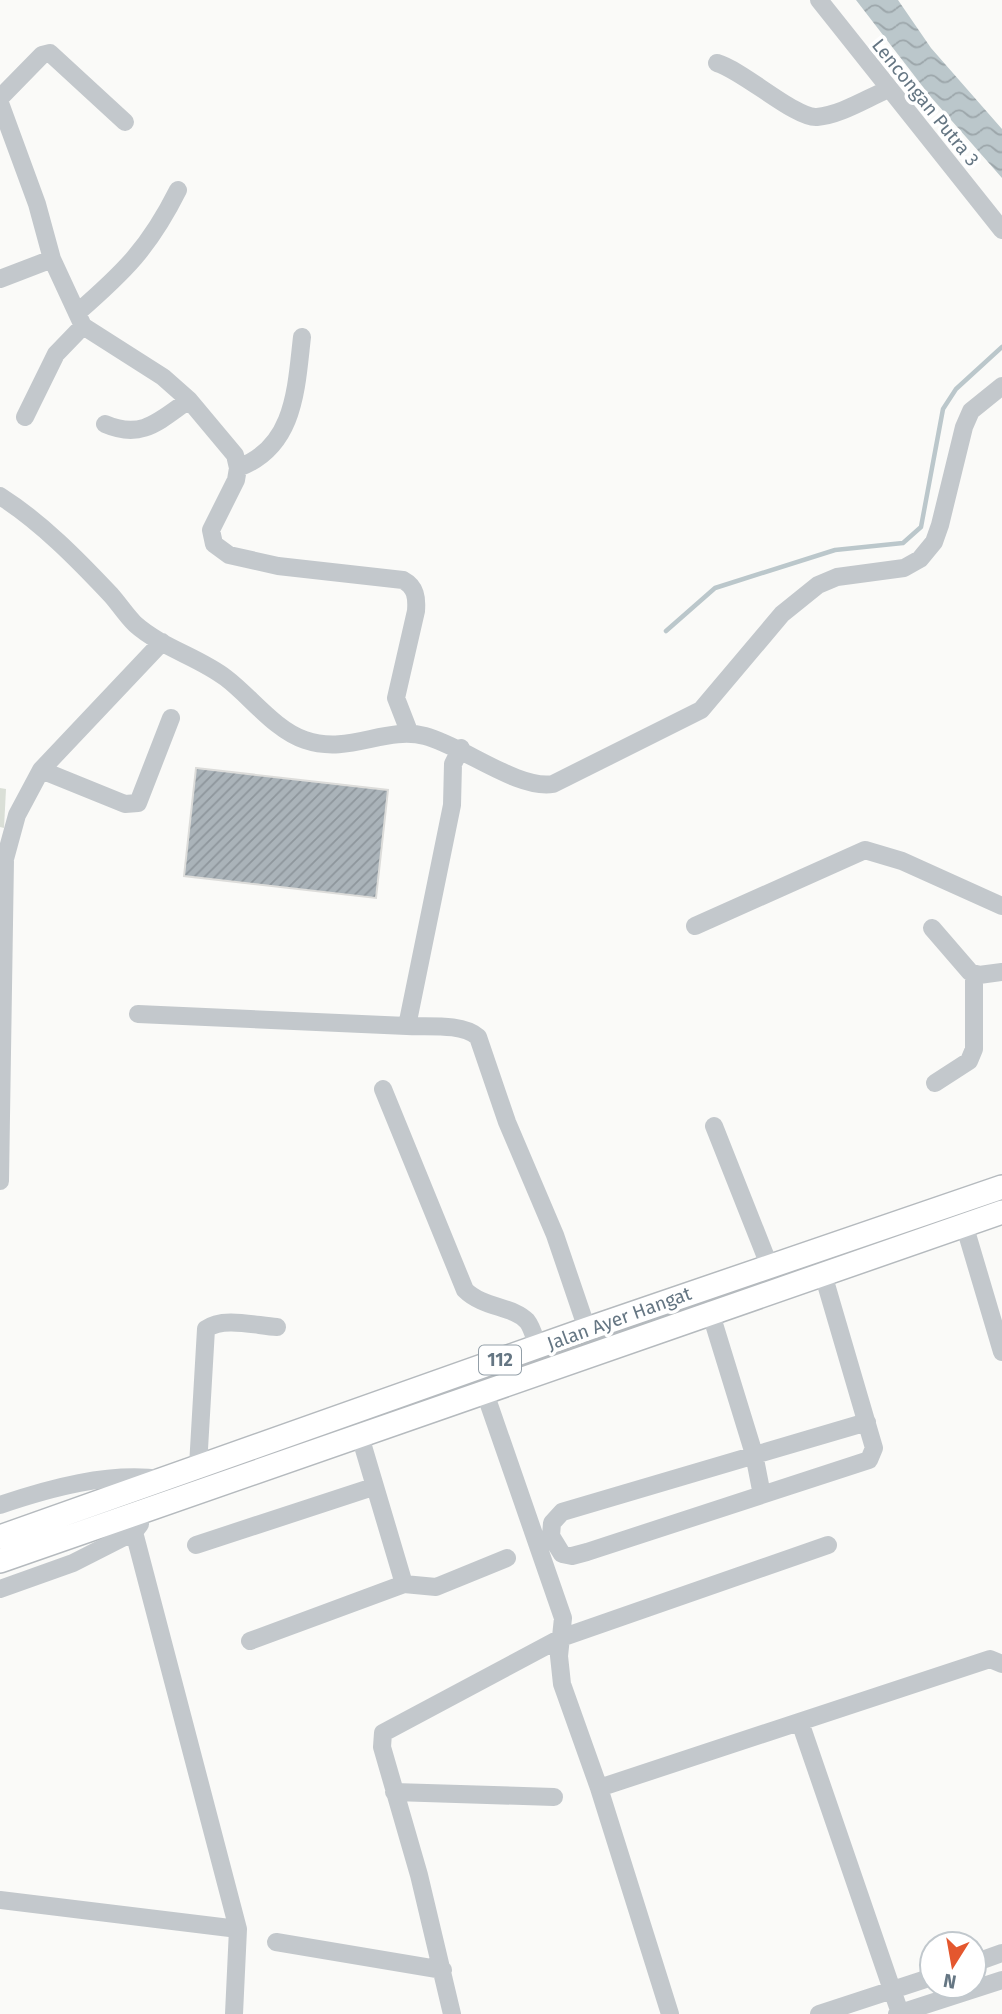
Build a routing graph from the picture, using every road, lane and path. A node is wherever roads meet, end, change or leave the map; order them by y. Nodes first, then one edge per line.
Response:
1 (819, 0) edge
2 (717, 63) dead end
3 (889, 89) junction
4 (0, 101) edge
5 (125, 122) dead end
6 (178, 190) dead end
7 (1002, 230) edge
8 (52, 259) junction
9 (0, 279) edge
10 (80, 320) junction
11 (302, 337) dead end
12 (1002, 386) edge
13 (189, 400) junction
14 (25, 417) dead end
15 (106, 424) dead end
16 (238, 468) junction
17 (0, 496) edge
18 (162, 642) junction
19 (171, 718) dead end
20 (410, 734) junction
21 (461, 748) junction
22 (41, 770) junction
23 (1002, 906) edge
24 (695, 926) dead end
25 (932, 928) dead end
26 (1002, 972) edge
27 (974, 975) junction
28 (138, 1014) dead end
29 (407, 1026) junction
30 (935, 1083) dead end
31 (383, 1089) dead end
32 (714, 1126) dead end
33 (0, 1181) edge
34 (1002, 1187) edge
35 (1002, 1212) edge
36 (964, 1224) junction
37 (769, 1265) junction
38 (823, 1274) junction
39 (710, 1311) junction
40 (277, 1327) dead end
41 (587, 1329) junction
42 (538, 1347) junction
43 (1002, 1352) edge
44 (485, 1393) junction
45 (867, 1422) junction
46 (360, 1436) junction
47 (754, 1454) junction
48 (198, 1466) junction
49 (373, 1487) junction
50 (167, 1489) junction
51 (762, 1495) junction
52 (0, 1505) edge
53 (134, 1532) junction
54 (0, 1537) edge
55 (196, 1545) dead end
56 (828, 1545) dead end
57 (507, 1558) dead end
58 (0, 1561) edge
59 (404, 1584) junction
60 (0, 1589) edge
61 (561, 1638) junction
62 (250, 1641) dead end
63 (996, 1661) edge
64 (800, 1722) junction
65 (599, 1788) junction
66 (394, 1792) junction
67 (554, 1797) dead end
68 (0, 1900) edge
69 (238, 1929) junction
70 (276, 1942) dead end
71 (443, 1969) junction
72 (1002, 1981) edge
73 (918, 1982) edge
74 (892, 1990) junction
75 (234, 2014) edge
76 (452, 2014) edge
77 (670, 2014) edge
78 (820, 2014) edge
79 (898, 2014) edge

1 - 3 street, Lencongan Putra 3
2 - 3 street
3 - 7 street, Lencongan Putra 3
4 - 5 street
4 - 8 street
6 - 10 street
8 - 9 street
8 - 10 street
10 - 13 street
10 - 14 street
11 - 16 street
12 - 21 street
13 - 15 street
13 - 16 street
16 - 20 street
17 - 18 street
18 - 20 street
18 - 22 street
19 - 22 street
20 - 21 street
21 - 29 street
22 - 33 street
23 - 24 street
25 - 27 street
26 - 27 street
27 - 30 street
28 - 29 street
29 - 41 street
31 - 42 street
32 - 37 street
34 - 37 main road, Jalan Ayer Hangat / 112
35 - 36 main road, Jalan Ayer Hangat / 112
36 - 38 main road, Jalan Ayer Hangat / 112
36 - 43 street
37 - 41 main road, Jalan Ayer Hangat / 112
38 - 39 main road, Jalan Ayer Hangat / 112
38 - 45 street
39 - 44 main road, Jalan Ayer Hangat / 112
39 - 47 street
40 - 48 street
41 - 42 main road, Jalan Ayer Hangat / 112
42 - 48 main road, Jalan Ayer Hangat / 112
44 - 46 main road, Jalan Ayer Hangat / 112
44 - 61 street
45 - 47 street
45 - 51 street
46 - 49 street
46 - 50 main road, Jalan Ayer Hangat / 112
47 - 51 street
47 - 51 street
48 - 50 main road, Jalan Ayer Hangat / 112
49 - 55 street
49 - 59 street
50 - 52 street
50 - 53 street
50 - 54 main road, Jalan Ayer Hangat / 112
50 - 58 main road, Jalan Ayer Hangat / 112
53 - 60 street
53 - 69 street
56 - 61 street
57 - 59 street
59 - 62 street
61 - 65 street
61 - 66 street
63 - 64 street
64 - 65 street
64 - 74 street
65 - 77 street
66 - 67 street
66 - 71 street
68 - 69 street
69 - 75 street
70 - 71 street
71 - 76 street
72 - 79 street
73 - 74 street
74 - 78 street
74 - 79 street

